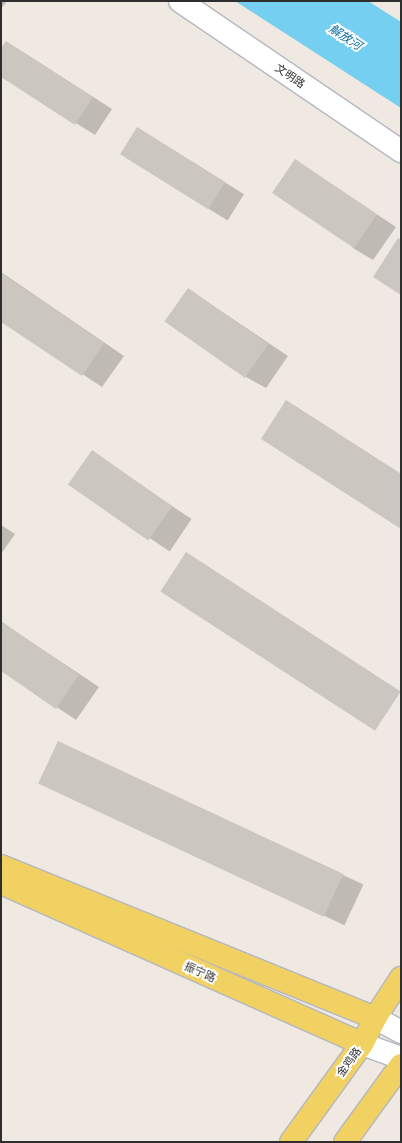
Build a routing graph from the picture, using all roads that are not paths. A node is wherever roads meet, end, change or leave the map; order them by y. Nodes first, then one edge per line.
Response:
1 (180, 1) edge
2 (401, 151) edge
3 (1, 866) edge
4 (1, 883) edge
5 (401, 978) edge
6 (374, 1018) junction
7 (401, 1032) edge
8 (362, 1044) junction
9 (401, 1058) edge
10 (401, 1065) edge
11 (291, 1142) edge
12 (346, 1142) edge

1 - 2 street, 文明路
3 - 6 main road, 振宁路
4 - 8 main road, 振宁路
5 - 6 main road, 金鸡路
6 - 7 street, 振宁路
6 - 8 main road, 金鸡路
8 - 9 street, 振宁路
8 - 11 main road, 金鸡路
10 - 12 main road

